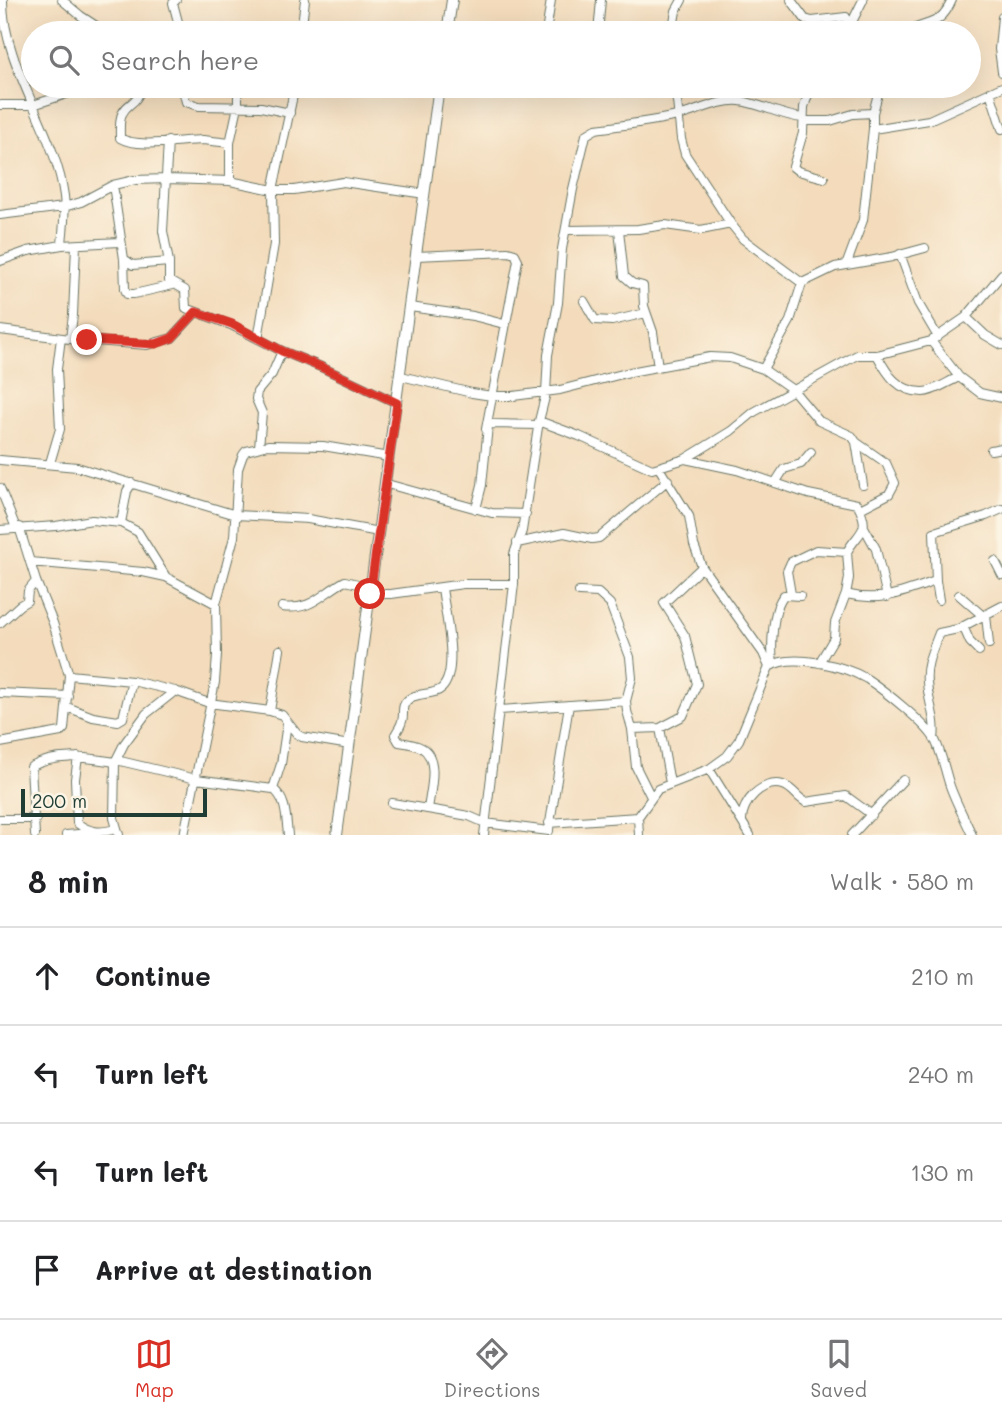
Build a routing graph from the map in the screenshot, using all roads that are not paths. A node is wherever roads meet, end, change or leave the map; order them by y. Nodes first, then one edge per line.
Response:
1 (3, 0) edge
2 (62, 0) edge
3 (305, 0) edge
4 (452, 0) edge
5 (551, 0) edge
6 (601, 0) edge
7 (682, 0) edge
8 (791, 0) edge
9 (863, 0) edge
10 (952, 0) edge
11 (174, 1) edge
12 (1002, 17) edge
13 (89, 21) edge
14 (178, 21) edge
15 (302, 21) edge
16 (449, 21) edge
17 (548, 21) edge
18 (599, 21) edge
19 (674, 21) edge
20 (812, 21) edge
21 (812, 21) edge
22 (849, 21) edge
23 (855, 21) edge
24 (937, 21) edge
25 (21, 72) edge
26 (1002, 72) edge
27 (1002, 87) edge
28 (990, 92) junction
29 (981, 96) edge
30 (30, 98) edge
31 (54, 98) edge
32 (138, 98) edge
33 (185, 98) edge
34 (238, 98) edge
35 (293, 98) edge
36 (437, 98) edge
37 (675, 98) edge
38 (808, 98) edge
39 (877, 98) edge
40 (977, 98) edge
41 (0, 105) edge
42 (33, 105) junction
43 (238, 106) junction
44 (290, 113) junction
45 (873, 113) junction
46 (680, 116) junction
47 (803, 119) junction
48 (873, 129) junction
49 (1002, 129) edge
50 (168, 141) junction
51 (230, 143) junction
52 (167, 178) junction
53 (824, 178) dead end
54 (230, 181) junction
55 (113, 185) junction
56 (273, 190) junction
57 (425, 194) junction
58 (64, 207) junction
59 (0, 215) edge
60 (731, 224) junction
61 (567, 230) junction
62 (619, 230) junction
63 (120, 242) junction
64 (62, 245) junction
65 (76, 246) junction
66 (925, 248) dead end
67 (900, 254) junction
68 (416, 256) junction
69 (124, 259) junction
70 (0, 261) edge
71 (169, 262) junction
72 (848, 263) junction
73 (1002, 274) edge
74 (802, 283) junction
75 (173, 285) junction
76 (584, 301) dead end
77 (410, 307) junction
78 (196, 312) junction
79 (646, 313) junction
80 (966, 317) junction
81 (504, 324) junction
82 (0, 330) edge
83 (66, 338) junction
84 (258, 339) junction
85 (935, 339) junction
86 (1002, 345) edge
87 (282, 351) junction
88 (877, 355) junction
89 (658, 367) junction
90 (763, 369) junction
91 (401, 376) junction
92 (959, 377) junction
93 (793, 390) junction
94 (546, 393) junction
95 (492, 396) junction
96 (1002, 398) edge
97 (397, 403) junction
98 (539, 423) junction
99 (486, 429) junction
100 (856, 442) junction
101 (259, 447) junction
102 (1002, 448) edge
103 (991, 450) dead end
104 (811, 452) dead end
105 (389, 457) junction
106 (685, 458) junction
107 (0, 460) edge
108 (50, 463) junction
109 (659, 468) junction
110 (668, 480) junction
111 (132, 483) junction
112 (775, 483) junction
113 (387, 484) junction
114 (863, 485) dead end
115 (0, 488) edge
116 (476, 509) junction
117 (860, 509) junction
118 (1002, 509) edge
119 (236, 514) junction
120 (526, 514) junction
121 (121, 523) junction
122 (864, 527) junction
123 (17, 528) junction
124 (0, 530) edge
125 (379, 532) junction
126 (517, 543) junction
127 (847, 552) junction
128 (995, 561) dead end
129 (30, 562) junction
130 (702, 567) junction
131 (1002, 575) edge
132 (166, 577) junction
133 (36, 580) junction
134 (936, 580) junction
135 (514, 584) junction
136 (442, 587) junction
137 (371, 590) junction
138 (579, 592) dead end
139 (846, 594) junction
140 (959, 595) dead end
141 (887, 597) junction
142 (939, 600) dead end
143 (216, 604) junction
144 (1002, 606) edge
145 (282, 607) dead end
146 (985, 615) junction
147 (0, 623) edge
148 (963, 626) junction
149 (989, 644) dead end
150 (280, 650) dead end
151 (979, 651) dead end
152 (819, 663) junction
153 (771, 665) junction
154 (69, 675) junction
155 (132, 681) junction
156 (175, 691) junction
157 (0, 693) edge
158 (68, 696) junction
159 (626, 701) junction
160 (209, 703) junction
161 (569, 705) junction
162 (67, 707) junction
163 (500, 710) junction
164 (270, 711) junction
165 (287, 723) junction
166 (660, 728) junction
167 (632, 729) junction
168 (934, 738) junction
169 (0, 743) edge
170 (350, 745) junction
171 (78, 757) junction
172 (116, 761) junction
173 (709, 769) junction
174 (196, 779) junction
175 (903, 780) dead end
176 (670, 783) junction
177 (273, 789) junction
178 (651, 797) junction
179 (392, 803) dead end
180 (428, 809) junction
181 (872, 815) junction
182 (638, 817) junction
183 (0, 819) edge
184 (36, 819) junction
185 (742, 821) junction
186 (485, 823) junction
187 (549, 830) edge
188 (102, 832) junction
189 (118, 832) edge
190 (35, 835) edge
191 (66, 835) edge
192 (184, 835) edge
193 (288, 835) edge
194 (337, 835) edge
195 (484, 835) edge
196 (639, 835) edge
197 (750, 835) edge
198 (852, 835) edge
199 (972, 835) edge

1 - 25 street
2 - 13 street
3 - 15 street
4 - 16 main road
5 - 17 street
6 - 18 street
7 - 19 street
8 - 20 street
9 - 23 street
10 - 24 street
11 - 14 street
12 - 26 street
21 - 22 street
27 - 28 street
28 - 29 street
28 - 49 street
30 - 42 street
31 - 42 street
32 - 50 street
33 - 43 street
34 - 43 street
35 - 44 street
36 - 57 main road
37 - 46 street
38 - 47 street
39 - 45 street
40 - 48 street
41 - 42 street
42 - 58 street
43 - 44 street
43 - 51 street
44 - 56 street
45 - 47 street
45 - 48 street
46 - 47 street
46 - 60 street
46 - 61 street
47 - 53 street
48 - 72 street
50 - 51 street
50 - 52 street
51 - 54 street
52 - 54 street
52 - 55 street
52 - 71 street
54 - 56 street
55 - 58 street
55 - 63 street
56 - 57 street
56 - 84 street
57 - 68 main road
58 - 59 street
58 - 64 street
60 - 62 street
60 - 74 street
61 - 62 street
61 - 94 street
62 - 79 street
63 - 65 street
63 - 69 street
64 - 65 street
64 - 70 street
65 - 83 street
66 - 67 street
67 - 72 street
67 - 85 street
68 - 77 main road
68 - 81 street
69 - 71 street
69 - 75 street
71 - 75 street
72 - 74 street
73 - 80 street
74 - 90 street
75 - 78 street
76 - 79 street
77 - 81 street
77 - 91 main road
78 - 83 street
78 - 84 street
79 - 89 street
80 - 85 street
80 - 86 street
81 - 95 street
82 - 83 street
83 - 108 street
84 - 87 street
85 - 88 street
85 - 92 street
87 - 97 street
87 - 101 street
88 - 92 street
88 - 93 street
89 - 90 street
89 - 94 street
90 - 93 street
91 - 95 street
91 - 97 main road
92 - 96 street
93 - 100 street
93 - 106 street
94 - 95 street
94 - 98 street
95 - 99 street
97 - 105 main road
98 - 99 street
98 - 109 street
98 - 120 street
99 - 116 street
100 - 114 street
100 - 117 street
101 - 105 street
101 - 119 street
102 - 103 street
104 - 112 street
105 - 113 main road
106 - 109 street
106 - 112 street
107 - 108 street
108 - 111 street
109 - 110 street
110 - 126 street
110 - 130 street
111 - 119 street
111 - 121 street
112 - 117 street
113 - 116 street
113 - 125 main road
115 - 123 street
116 - 120 street
117 - 122 street
118 - 134 street
119 - 125 street
119 - 143 street
120 - 126 street
121 - 123 street
121 - 132 street
122 - 127 street
122 - 141 street
123 - 124 street
123 - 129 street
125 - 137 main road
126 - 135 street
127 - 139 street
127 - 153 street
128 - 131 street
129 - 132 street
129 - 133 street
130 - 153 street
130 - 166 street
132 - 143 street
133 - 147 street
133 - 154 street
134 - 141 street
134 - 142 street
135 - 136 street
135 - 163 street
136 - 137 street
136 - 180 street
137 - 145 street
137 - 170 main road
138 - 159 street
139 - 141 street
139 - 152 street
140 - 146 street
143 - 160 street
144 - 146 street
146 - 148 street
146 - 149 street
148 - 151 street
148 - 168 street
150 - 164 street
152 - 153 street
152 - 168 street
153 - 173 street
154 - 155 street
154 - 158 street
155 - 156 street
155 - 162 street
156 - 160 street
156 - 172 street
157 - 158 street
158 - 162 street
159 - 161 street
159 - 167 street
160 - 164 street
160 - 174 street
161 - 163 street
161 - 187 street
162 - 169 street
163 - 186 street
164 - 165 street
165 - 170 street
165 - 177 street
166 - 167 street
166 - 176 street
167 - 178 street
168 - 199 street
170 - 194 main road
171 - 172 street
171 - 184 street
171 - 188 street
172 - 174 street
172 - 189 street
173 - 176 street
173 - 185 street
174 - 177 street
174 - 192 street
175 - 181 street
176 - 178 street
177 - 193 street
178 - 182 street
179 - 180 street
180 - 186 street
181 - 185 street
181 - 198 street
182 - 187 street
182 - 196 street
183 - 184 street
184 - 190 street
185 - 197 street
186 - 187 street
186 - 195 street
188 - 189 street
188 - 191 street

